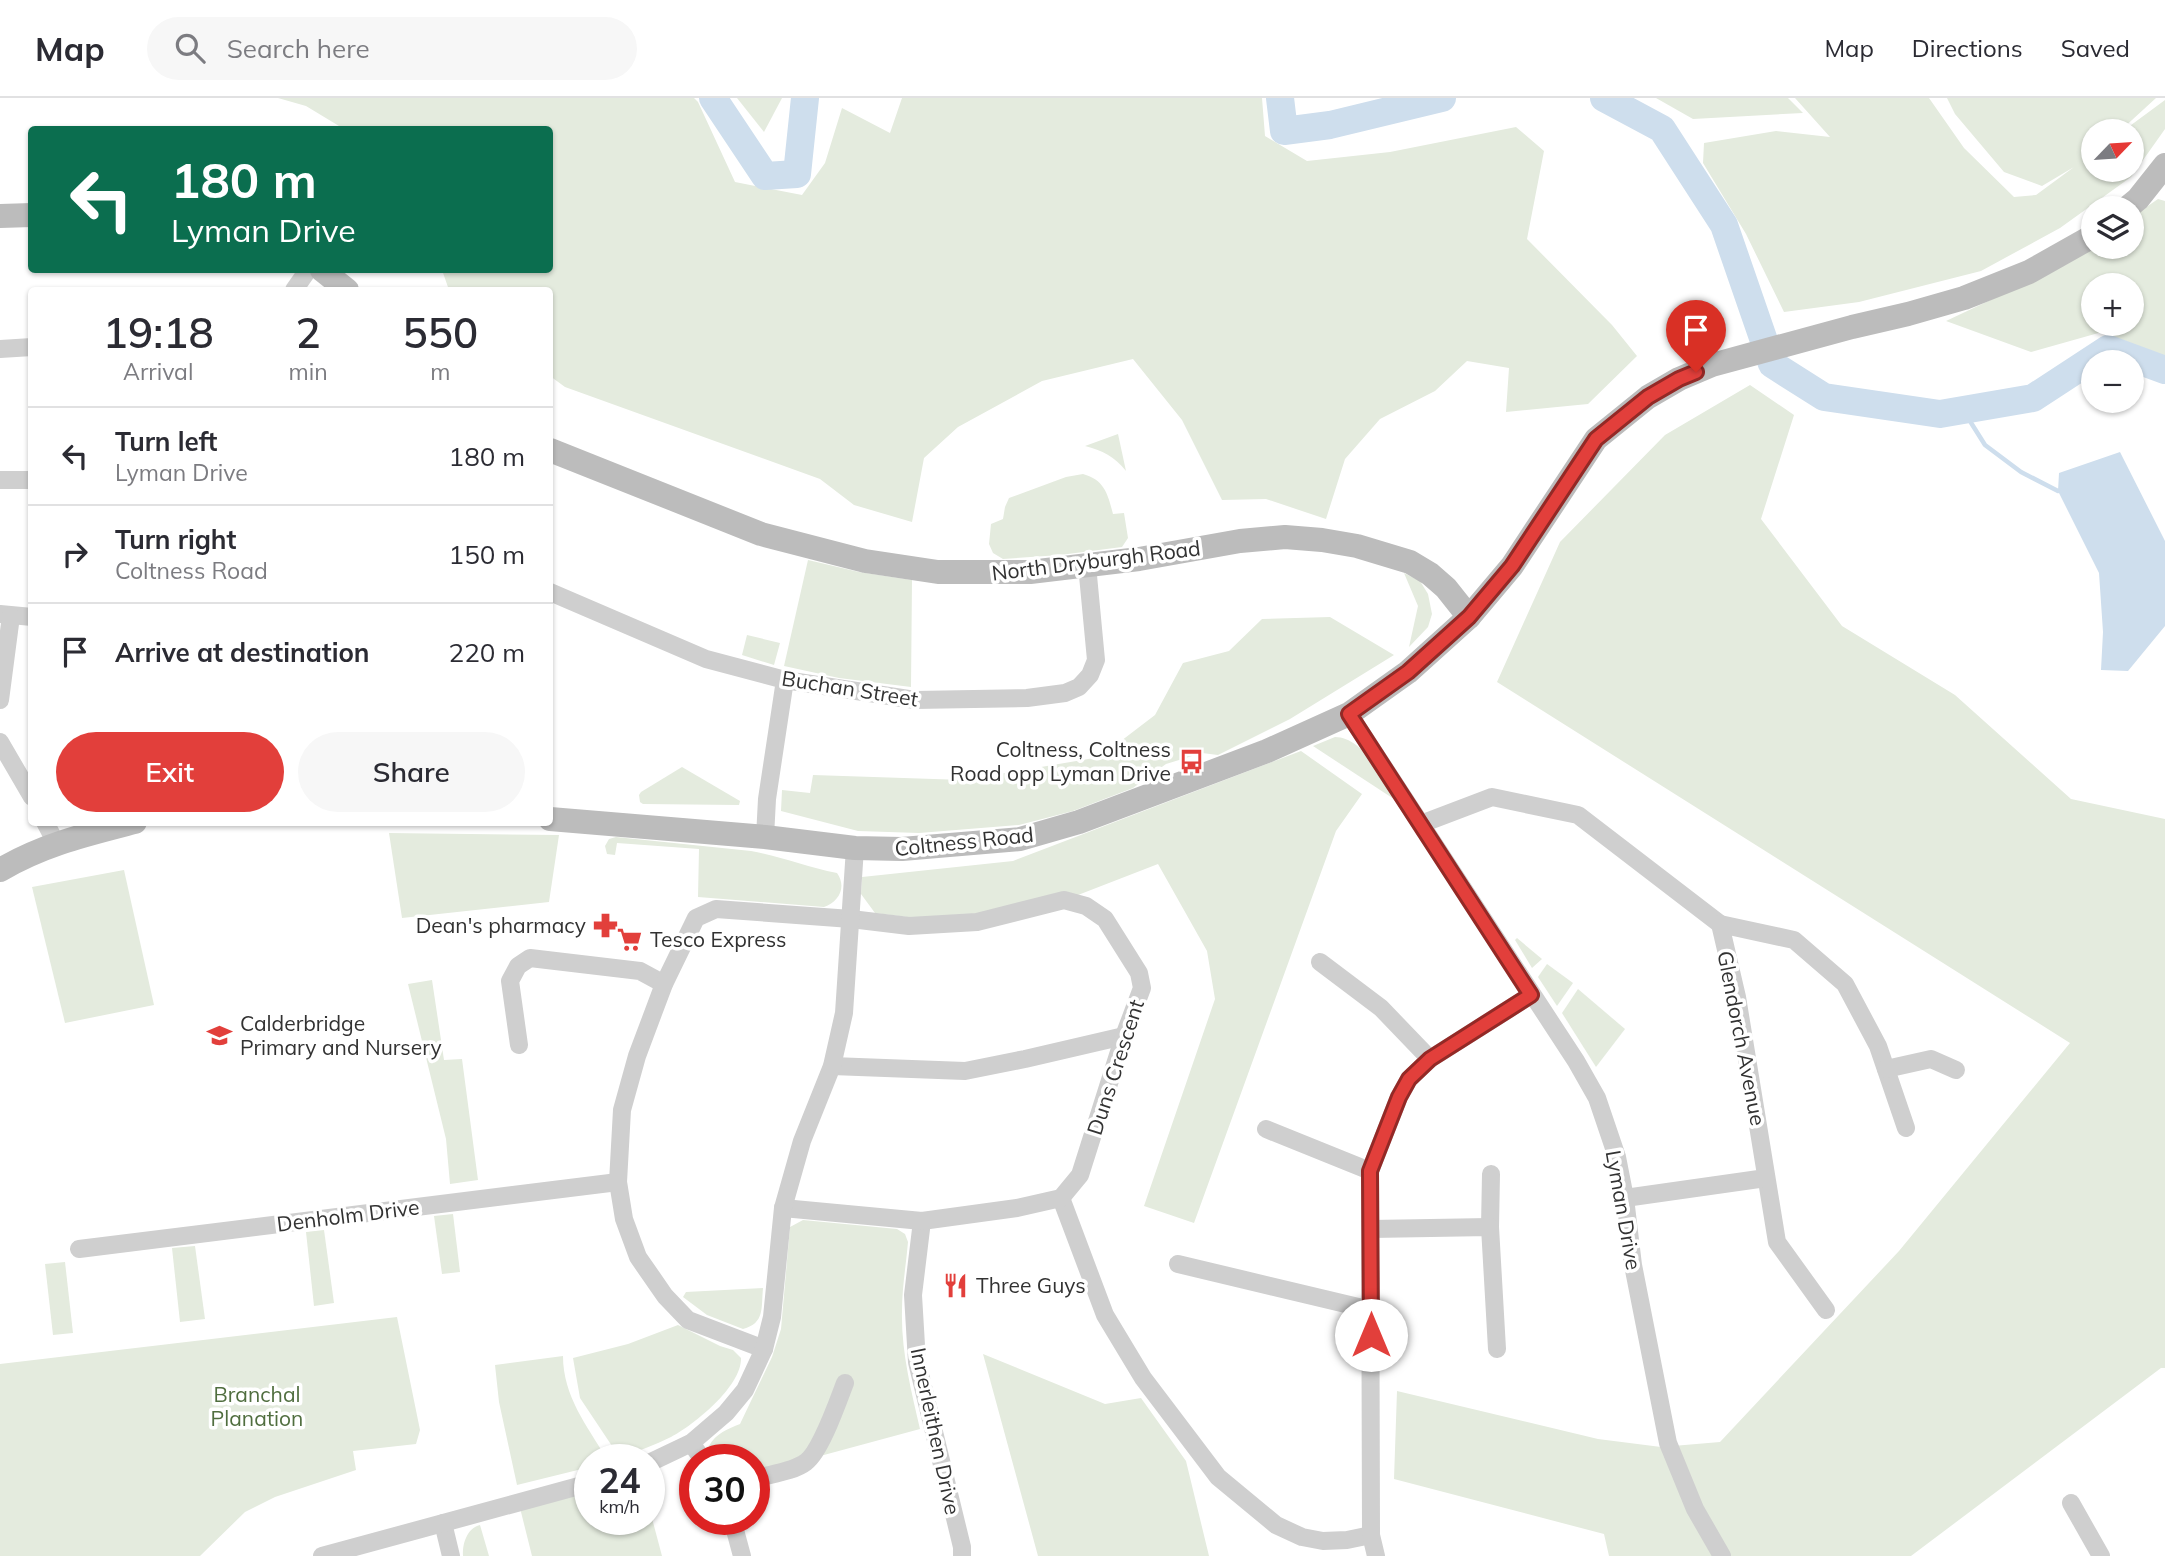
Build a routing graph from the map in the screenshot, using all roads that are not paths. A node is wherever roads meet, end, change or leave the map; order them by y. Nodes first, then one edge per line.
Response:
1 (2165, 165) edge
2 (2140, 196) edge
3 (28, 215) edge
4 (0, 216) edge
5 (2081, 243) edge
6 (325, 273) edge
7 (343, 287) edge
8 (28, 347) edge
9 (0, 349) edge
10 (553, 451) edge
11 (0, 480) edge
12 (28, 481) edge
13 (1087, 565) junction
14 (553, 593) edge
15 (5, 615) edge
16 (28, 617) edge
17 (1469, 617) junction
18 (785, 680) junction
19 (0, 701) edge
20 (1349, 714) junction
21 (0, 742) edge
22 (28, 790) edge
23 (553, 819) edge
24 (1421, 824) junction
25 (101, 826) edge
26 (51, 832) edge
27 (765, 837) junction
28 (855, 848) junction
29 (0, 870) edge
30 (851, 919) junction
31 (1720, 924) junction
32 (1320, 962) dead end
33 (664, 984) junction
34 (1531, 995) junction
35 (1124, 1035) junction
36 (519, 1045) dead end
37 (1430, 1059) junction
38 (832, 1066) junction
39 (1886, 1069) junction
40 (1956, 1070) dead end
41 (1906, 1128) dead end
42 (1266, 1129) dead end
43 (1370, 1171) junction
44 (1491, 1174) dead end
45 (1766, 1178) junction
46 (618, 1182) junction
47 (1061, 1198) junction
48 (1625, 1198) junction
49 (783, 1208) junction
50 (922, 1222) junction
51 (1490, 1227) junction
52 (1371, 1229) junction
53 (79, 1249) dead end
54 (1178, 1265) dead end
55 (1371, 1310) junction
56 (1826, 1310) dead end
57 (764, 1349) junction
58 (1497, 1349) dead end
59 (845, 1383) dead end
60 (691, 1444) edge
61 (770, 1474) edge
62 (574, 1488) edge
63 (2071, 1503) dead end
64 (443, 1523) junction
65 (736, 1535) edge
66 (1371, 1535) junction
67 (322, 1556) edge
68 (451, 1556) edge
69 (742, 1556) edge
70 (962, 1556) edge
71 (1376, 1556) edge
72 (1722, 1556) edge
73 (2101, 1556) edge

1 - 2 street
3 - 4 street
5 - 17 street, Coltness Road
6 - 7 street
8 - 9 street
10 - 13 street, North Dryburgh Road
11 - 12 street
13 - 17 street, North Dryburgh Road
13 - 18 street, Buchan Street
14 - 18 street, Buchan Street
15 - 16 street
15 - 19 street
17 - 20 street, Coltness Road
18 - 27 street
20 - 24 street, Lyman Drive
20 - 28 street, Coltness Road
21 - 22 street
23 - 27 street, Coltness Road
24 - 31 street, Glendorch Avenue
24 - 34 street, Lyman Drive
25 - 26 street
26 - 29 street
27 - 28 street, Coltness Road
28 - 30 street
30 - 33 street, Duns Crescent
30 - 35 street, Duns Crescent
30 - 38 street
31 - 39 street
31 - 45 street, Glendorch Avenue
32 - 37 street
33 - 36 street
33 - 46 street, Duns Crescent
34 - 37 street
34 - 48 street, Lyman Drive
35 - 38 street
35 - 47 street, Duns Crescent
37 - 43 street
38 - 49 street
39 - 40 street
39 - 41 street
42 - 43 street
43 - 52 street
44 - 51 street
45 - 48 street
45 - 56 street, Glendorch Avenue
46 - 53 street, Denholm Drive
46 - 57 street, Duns Crescent
47 - 50 street
47 - 66 street
48 - 72 street, Lyman Drive
49 - 50 street
49 - 57 street
50 - 70 street, Innerleithen Drive
51 - 52 street
51 - 58 street
52 - 55 street
54 - 55 street
55 - 66 street
57 - 60 street
59 - 61 street
62 - 64 street
63 - 73 street
64 - 67 street
64 - 68 street
65 - 69 street
66 - 71 street

